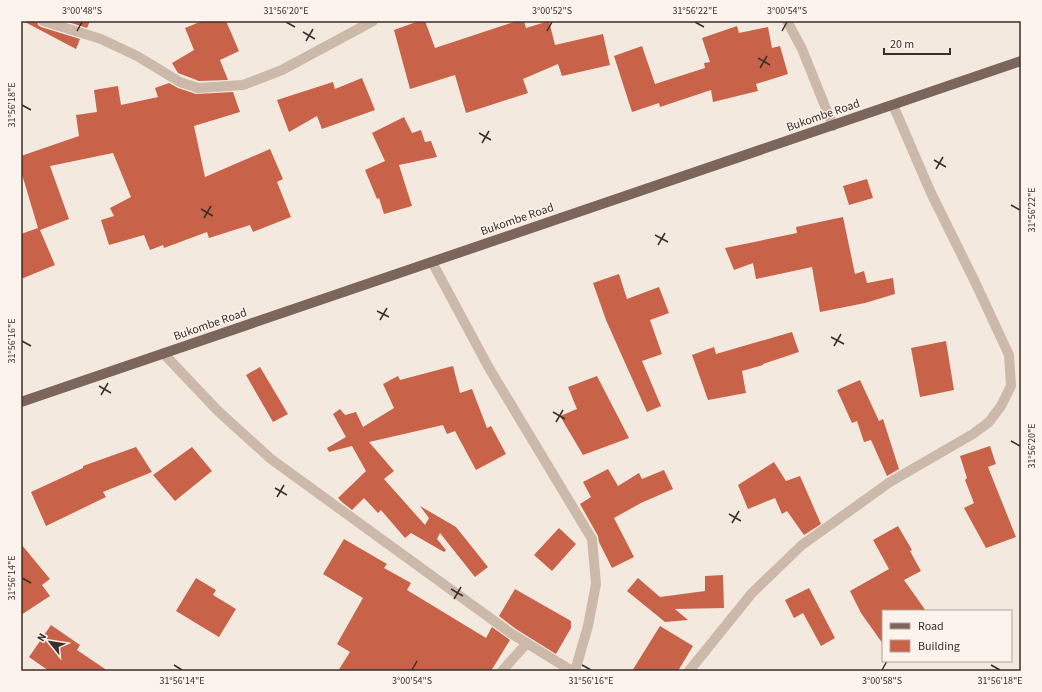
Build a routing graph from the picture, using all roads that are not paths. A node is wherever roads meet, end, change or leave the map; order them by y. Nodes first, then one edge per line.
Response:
1 (43, 21) edge
2 (373, 21) edge
3 (787, 21) edge
4 (1021, 61) edge
5 (893, 105) junction
6 (833, 126) junction
7 (432, 262) junction
8 (164, 354) junction
9 (21, 402) edge
10 (527, 643) junction
11 (502, 671) edge
12 (573, 671) edge
13 (689, 671) edge

1 - 2 street
3 - 6 street
4 - 5 main road, Bukombe Road
5 - 6 main road, Bukombe Road
5 - 13 street
6 - 7 main road, Bukombe Road
7 - 8 main road, Bukombe Road
7 - 12 street
8 - 9 main road, Bukombe Road
8 - 10 street
10 - 11 street
10 - 12 street

